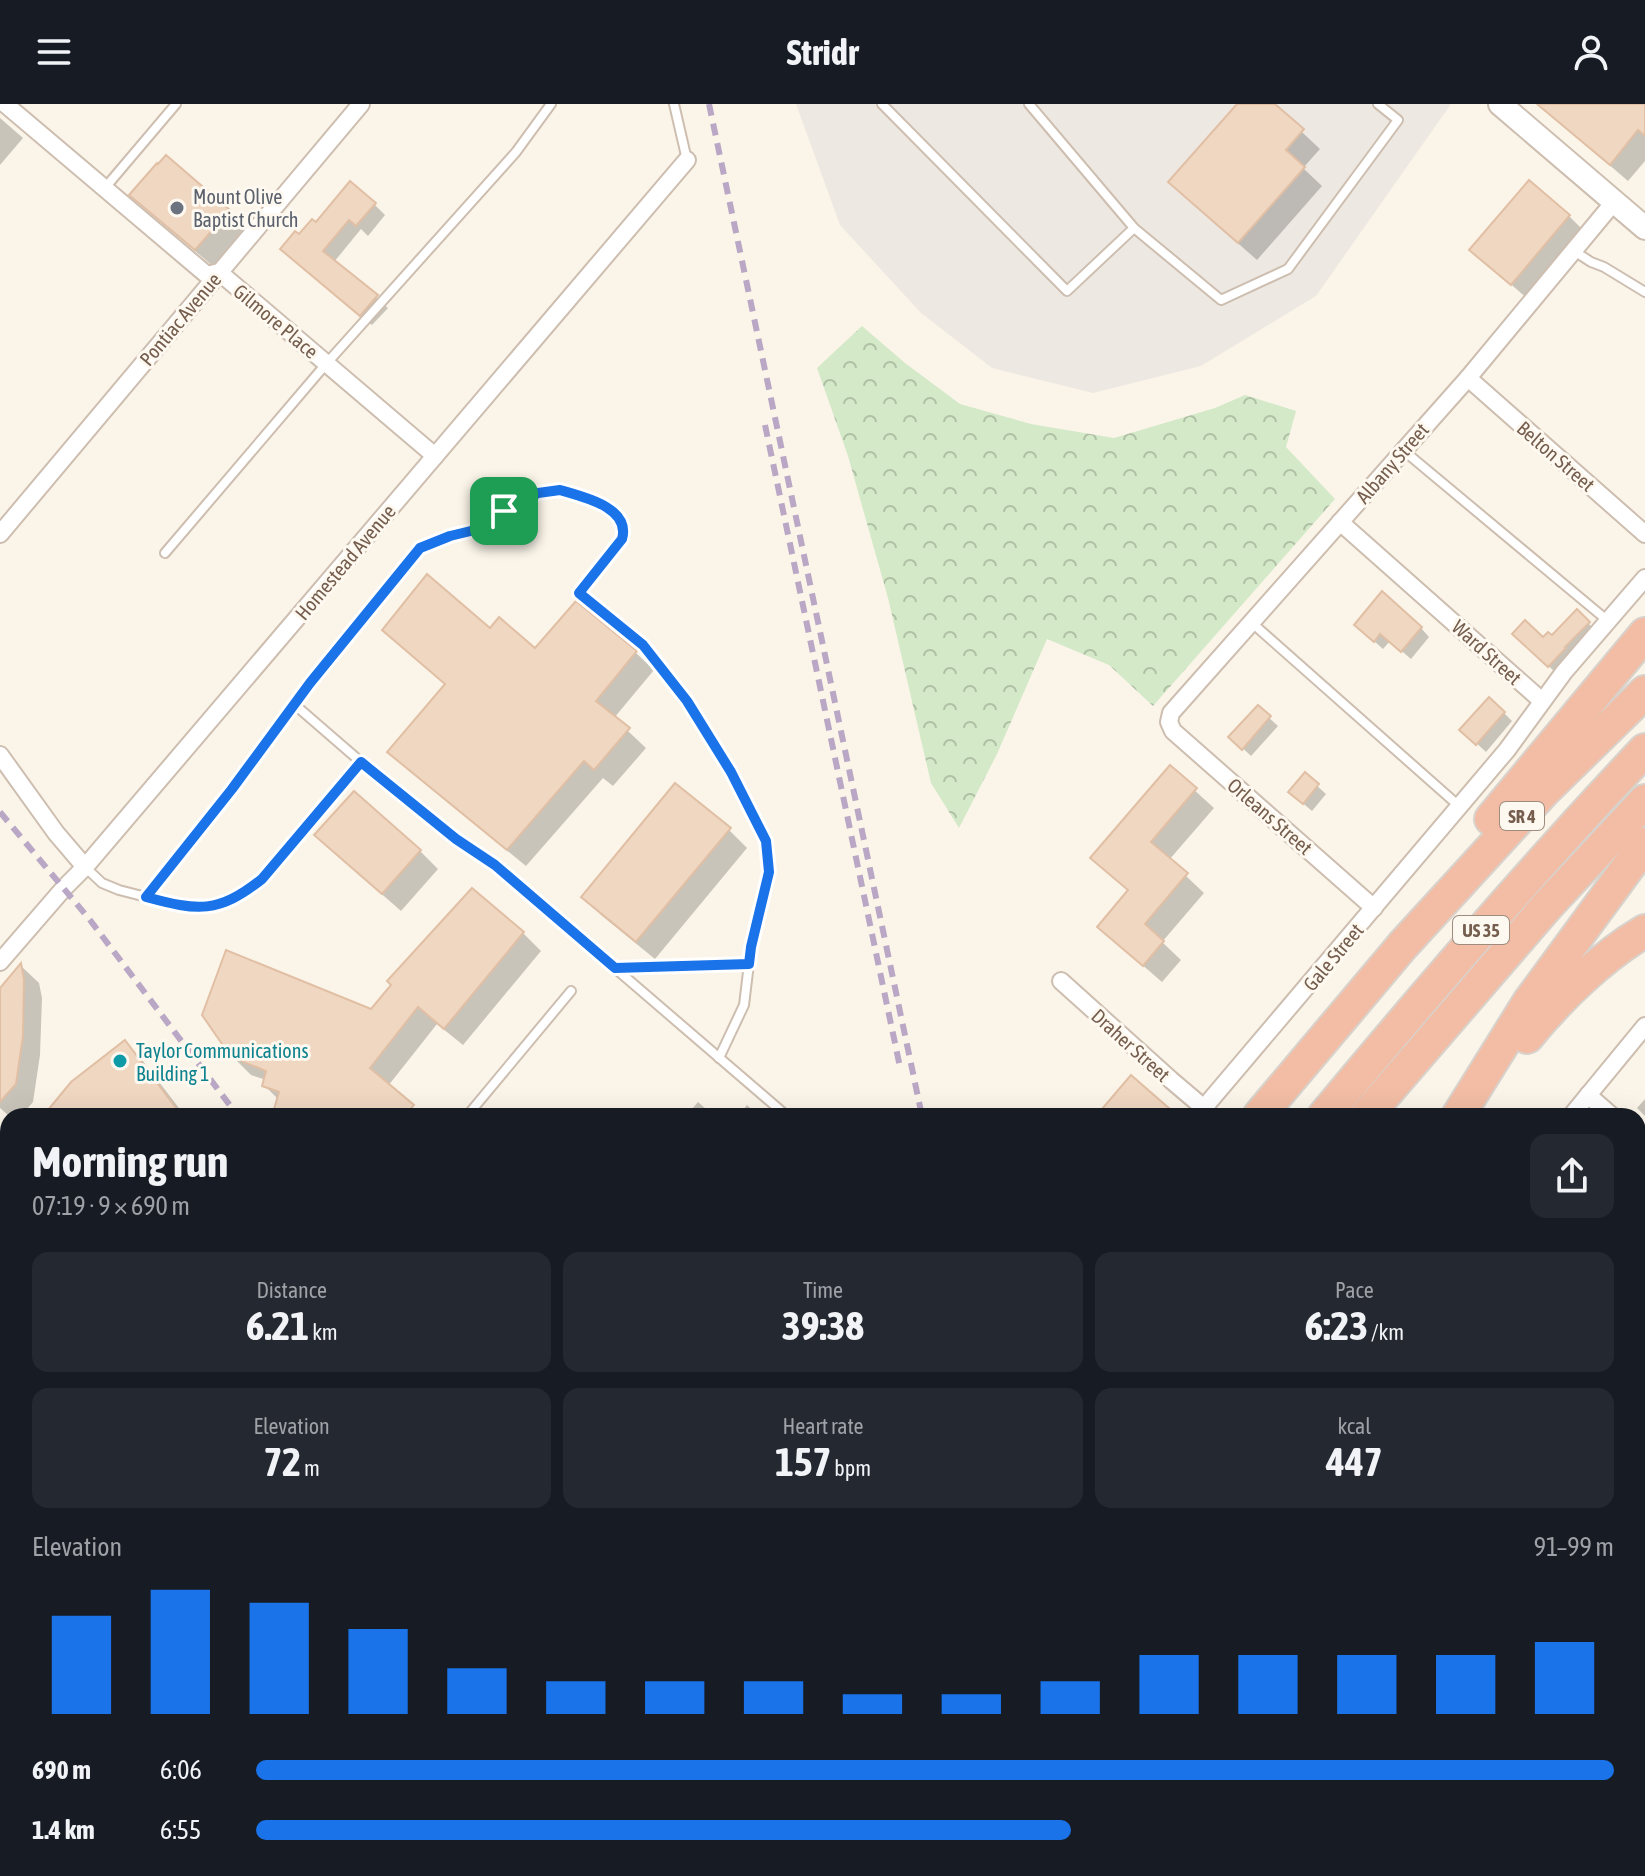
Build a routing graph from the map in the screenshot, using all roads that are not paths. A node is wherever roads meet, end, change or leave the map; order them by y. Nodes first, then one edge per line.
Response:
1 (5, 104) edge
2 (176, 104) edge
3 (361, 104) edge
4 (551, 104) edge
5 (674, 104) edge
6 (882, 104) edge
7 (1029, 104) edge
8 (1378, 104) edge
9 (1500, 104) edge
10 (687, 160) joint
11 (104, 189) junction
12 (1614, 202) junction
13 (1134, 228) junction
14 (1645, 228) edge
15 (1574, 251) junction
16 (219, 272) junction
17 (1645, 292) edge
18 (326, 364) junction
19 (1468, 378) junction
20 (1403, 450) junction
21 (435, 456) junction
22 (1340, 522) junction
23 (0, 534) edge
24 (1645, 534) edge
25 (165, 553) dead end
26 (1645, 578) edge
27 (1608, 621) junction
28 (1251, 622) junction
29 (1645, 634) edge
30 (1645, 692) edge
31 (1542, 701) junction
32 (294, 704) junction
33 (1169, 722) joint
34 (1645, 750) edge
35 (0, 755) edge
36 (361, 762) junction
37 (1645, 801) edge
38 (1463, 802) junction
39 (1645, 844) edge
40 (85, 867) junction
41 (146, 897) junction
42 (1374, 908) junction
43 (1645, 931) edge
44 (1403, 945) junction
45 (0, 962) edge
46 (749, 964) junction
47 (615, 968) junction
48 (1061, 981) dead end
49 (571, 991) dead end
50 (1645, 1026) edge
51 (719, 1058) junction
52 (1588, 1095) junction
53 (474, 1108) edge
54 (778, 1108) edge
55 (1196, 1108) edge
56 (1203, 1108) edge
57 (1266, 1108) edge
58 (1331, 1108) edge
59 (1373, 1108) edge
60 (1464, 1108) edge
61 (1466, 1108) edge
62 (1577, 1108) edge
63 (1603, 1108) edge

1 - 11 street, Gilmore Place
2 - 11 lane
3 - 16 street, Pontiac Avenue
4 - 18 lane
5 - 10 lane
6 - 13 lane
7 - 13 lane
8 - 13 lane
9 - 12 street
10 - 21 street, Homestead Avenue
11 - 16 street, Gilmore Place
12 - 14 street
12 - 15 street, Albany Street
15 - 17 lane
15 - 19 street, Albany Street
16 - 18 street, Gilmore Place
16 - 23 street, Pontiac Avenue
18 - 21 street, Gilmore Place
18 - 25 lane
19 - 20 street, Albany Street
19 - 24 street, Belton Street
20 - 22 street, Albany Street
20 - 27 lane
21 - 40 street, Homestead Avenue
22 - 28 street, Albany Street
22 - 31 street, Ward Street
26 - 27 street
27 - 31 street
28 - 33 street, Albany Street
28 - 38 lane
29 - 44 highway
30 - 44 highway, SR 4
31 - 38 street
32 - 36 lane
32 - 41 lane
32 - 46 lane
33 - 42 street, Orleans Street
34 - 58 highway, US 35
35 - 40 street
36 - 41 lane
36 - 47 lane
37 - 59 highway, US 35
38 - 42 street, Gale Street
39 - 60 highway
40 - 41 lane
40 - 45 street, Homestead Avenue
42 - 56 street, Gale Street
43 - 61 highway
44 - 57 highway, SR 4
46 - 47 lane
46 - 51 lane
47 - 51 lane
48 - 55 street, Draher Street
49 - 53 lane
50 - 52 street
51 - 54 lane
52 - 62 street
52 - 63 street

